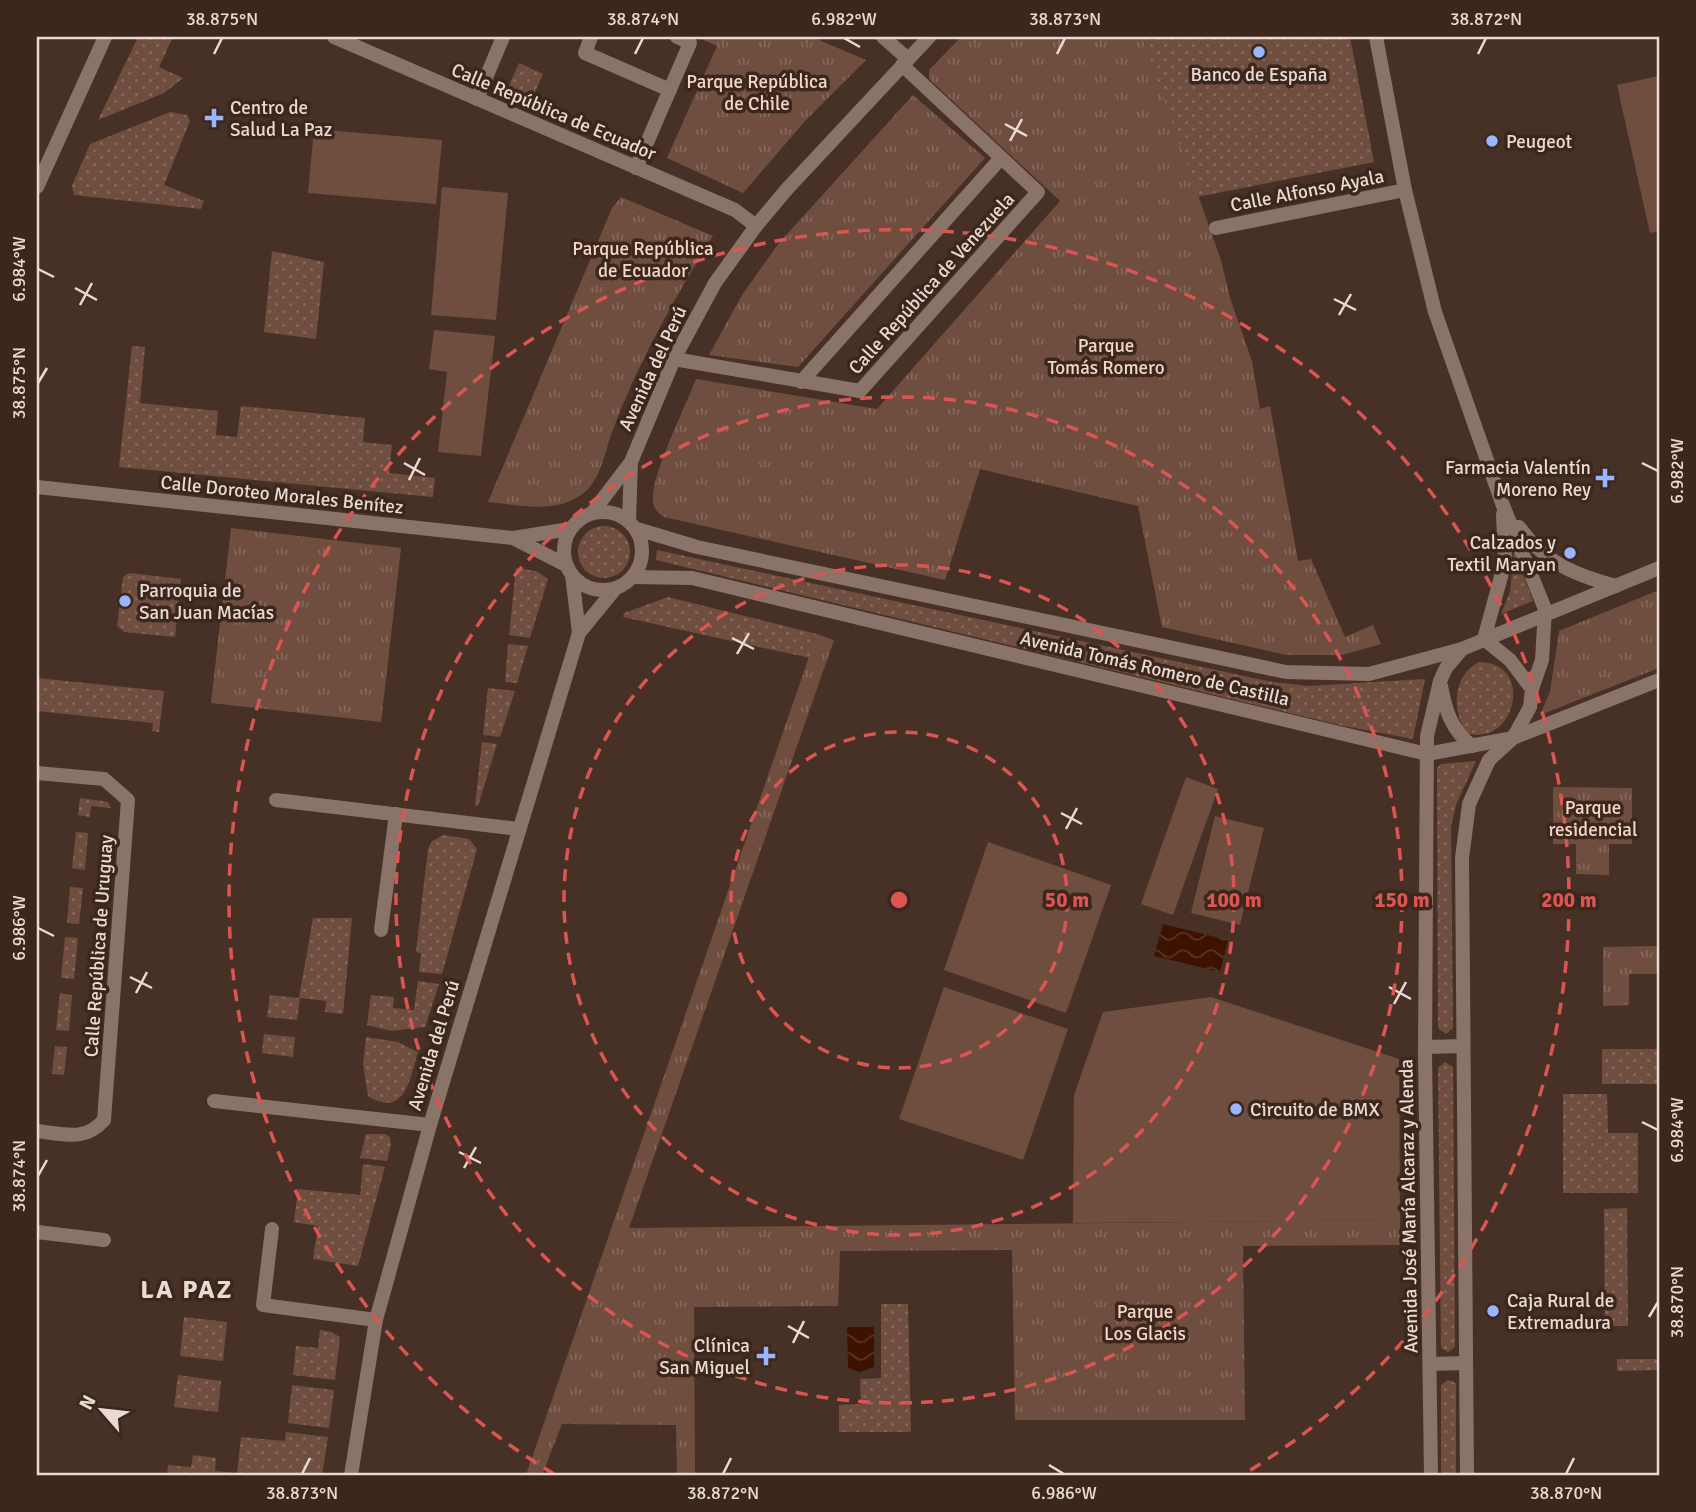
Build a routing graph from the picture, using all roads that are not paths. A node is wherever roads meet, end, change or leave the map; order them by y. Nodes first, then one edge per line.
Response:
1 (105, 37) edge
2 (334, 37) edge
3 (503, 37) edge
4 (592, 37) edge
5 (677, 37) edge
6 (883, 37) edge
7 (929, 37) edge
8 (1376, 37) edge
9 (905, 62) junction
10 (670, 90) junction
11 (477, 99) junction
12 (1001, 158) junction
13 (636, 168) junction
14 (37, 186) edge
15 (1405, 190) junction
16 (756, 226) junction
17 (1216, 228) dead end
18 (674, 359) junction
19 (801, 382) junction
20 (631, 462) junction
21 (40, 485) edge
22 (1502, 503) junction
23 (592, 513) junction
24 (633, 525) junction
25 (570, 529) junction
26 (513, 538) junction
27 (1659, 568) edge
28 (569, 570) junction
29 (634, 577) junction
30 (1616, 586) junction
31 (615, 589) junction
32 (1544, 616) junction
33 (579, 633) junction
34 (1483, 639) junction
35 (1462, 649) junction
36 (1659, 680) edge
37 (1440, 681) junction
38 (1532, 689) junction
39 (1513, 738) junction
40 (1472, 746) junction
41 (1427, 754) junction
42 (37, 773) edge
43 (276, 800) dead end
44 (396, 814) junction
45 (518, 829) junction
46 (381, 930) dead end
47 (1463, 1046) junction
48 (1426, 1047) junction
49 (215, 1101) dead end
50 (430, 1125) junction
51 (37, 1131) edge
52 (272, 1229) dead end
53 (37, 1232) edge
54 (104, 1240) dead end
55 (376, 1320) junction
56 (1466, 1363) junction
57 (1430, 1364) junction
58 (351, 1475) edge
59 (1431, 1475) edge
60 (1466, 1475) edge

1 - 14 street
2 - 11 street, Calle República de Ecuador
3 - 11 street
4 - 10 street
5 - 10 street
6 - 9 street, Calle República de Venezuela
7 - 9 street, Avenida del Perú
8 - 15 street
9 - 12 street, Calle República de Venezuela
9 - 16 street, Avenida del Perú
10 - 13 street
11 - 13 street, Calle República de Ecuador
12 - 19 street, Calle República de Venezuela
12 - 19 street, Calle República de Venezuela
13 - 16 street, Calle República de Ecuador
15 - 17 street, Calle Alfonso Ayala
15 - 22 street
16 - 18 street, Avenida del Perú
18 - 19 street, Calle República de Venezuela
18 - 20 street, Avenida del Perú
20 - 23 street, Avenida del Perú
20 - 24 street, Avenida del Perú
21 - 26 street, Calle Doroteo Morales Benítez
22 - 30 street
22 - 32 street
22 - 34 street
23 - 24 street
23 - 25 street
24 - 29 street
24 - 35 street, Avenida Tomás Romero de Castilla
25 - 26 street, Calle Doroteo Morales Benítez
25 - 28 street
26 - 28 street, Calle Doroteo Morales Benítez
27 - 30 street, Avenida Tomás Romero de Castilla
28 - 31 street
28 - 33 street, Avenida del Perú
29 - 31 street
29 - 41 street, Avenida Tomás Romero de Castilla
30 - 32 street, Avenida Tomás Romero de Castilla
31 - 33 street, Avenida del Perú
32 - 34 street, Avenida Tomás Romero de Castilla
32 - 38 street
33 - 45 street, Avenida del Perú
34 - 35 street, Avenida Tomás Romero de Castilla
34 - 38 street
35 - 37 street, Avenida José María Alcaraz y Alenda
36 - 39 street, Avenida Tomás Romero de Castilla
37 - 40 street
37 - 41 street, Avenida José María Alcaraz y Alenda
38 - 39 street
39 - 40 street, Avenida Tomás Romero de Castilla
39 - 47 street
40 - 41 street, Avenida Tomás Romero de Castilla
41 - 48 street, Avenida José María Alcaraz y Alenda
42 - 51 street, Calle República de Uruguay
43 - 44 street
44 - 45 street
44 - 46 street
45 - 50 street, Avenida del Perú
47 - 48 street, Avenida José María Alcaraz y Alenda
47 - 56 street
48 - 57 street, Avenida José María Alcaraz y Alenda
49 - 50 street
50 - 55 street, Avenida del Perú
52 - 55 street
53 - 54 street
55 - 58 street, Avenida del Perú
56 - 57 street, Avenida José María Alcaraz y Alenda
56 - 60 street
57 - 59 street, Avenida José María Alcaraz y Alenda

